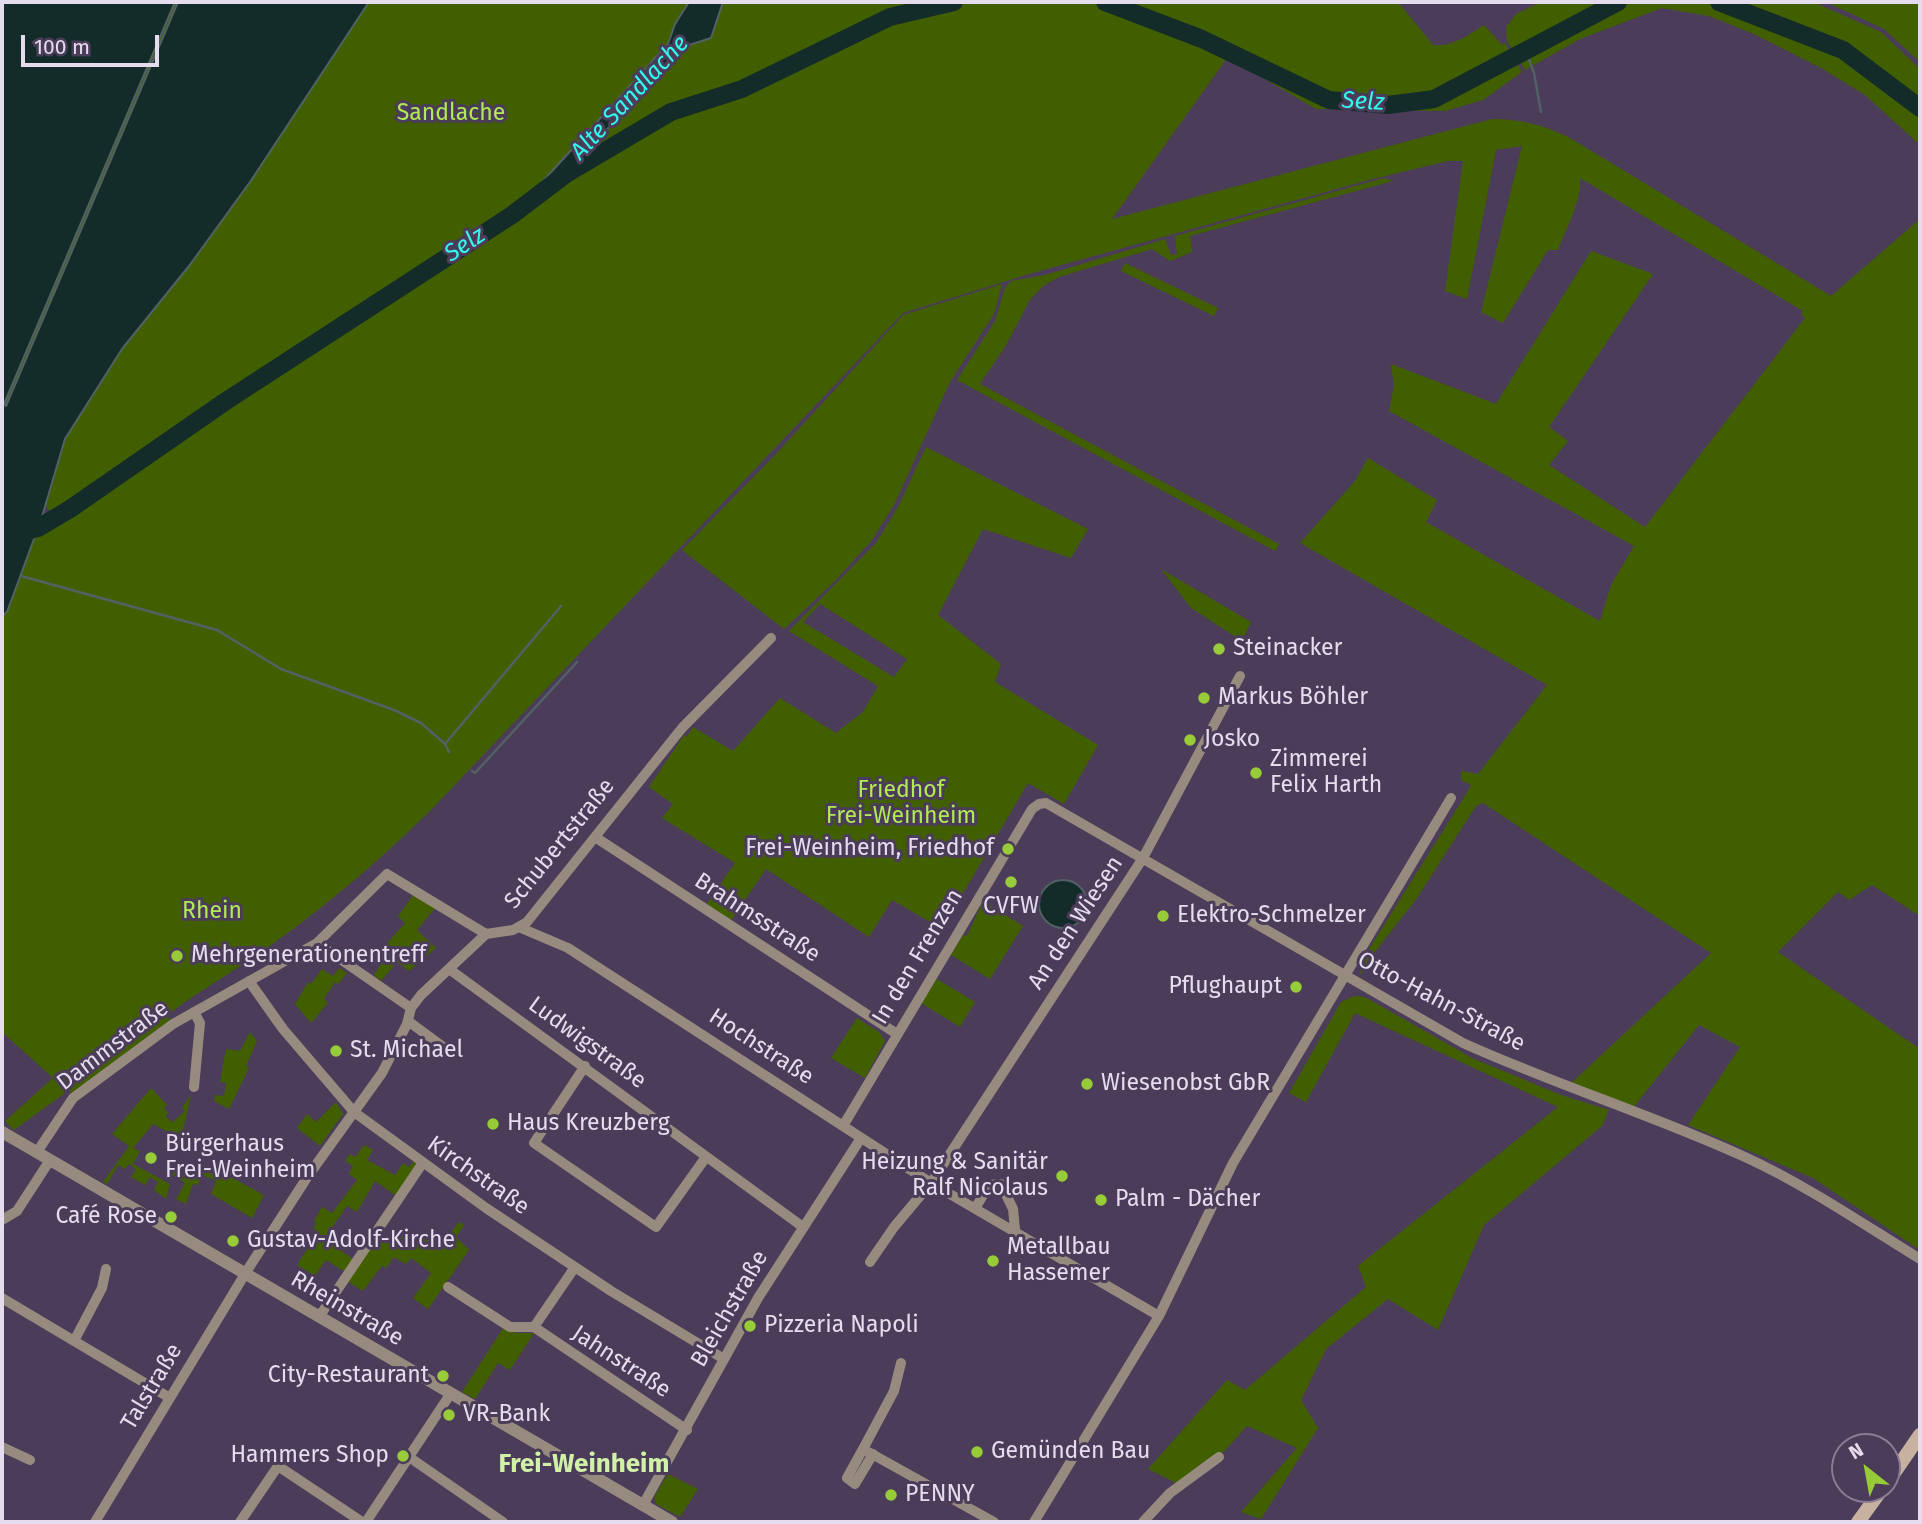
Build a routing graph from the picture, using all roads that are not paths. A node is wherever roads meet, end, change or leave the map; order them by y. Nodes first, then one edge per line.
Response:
1 (771, 638) dead end
2 (1240, 676) dead end
3 (1451, 798) dead end
4 (1031, 812) joint
5 (595, 837) junction
6 (1143, 858) junction
7 (521, 928) junction
8 (486, 934) junction
9 (317, 943) junction
10 (449, 969) junction
11 (1345, 975) junction
12 (249, 981) junction
13 (411, 1008) junction
14 (194, 1012) junction
15 (408, 1021) junction
16 (897, 1034) junction
17 (446, 1049) dead end
18 (585, 1066) junction
19 (194, 1087) dead end
20 (354, 1112) junction
21 (843, 1126) junction
22 (2, 1132) edge
23 (861, 1138) junction
24 (37, 1152) junction
25 (706, 1157) junction
26 (50, 1160) junction
27 (422, 1164) junction
28 (931, 1183) junction
29 (976, 1207) junction
30 (2, 1220) edge
31 (803, 1227) junction
32 (1015, 1229) junction
33 (1920, 1259) edge
34 (870, 1262) dead end
35 (575, 1267) junction
36 (106, 1269) dead end
37 (245, 1274) junction
38 (448, 1287) dead end
39 (2, 1298) edge
40 (1159, 1316) junction
41 (319, 1318) junction
42 (534, 1327) junction
43 (74, 1341) junction
44 (724, 1359) junction
45 (901, 1363) dead end
46 (451, 1393) junction
47 (170, 1398) junction
48 (687, 1430) junction
49 (1920, 1435) edge
50 (2, 1447) edge
51 (409, 1457) junction
52 (1219, 1457) dead end
53 (30, 1460) dead end
54 (1901, 1463) edge
55 (1872, 1503) edge
56 (643, 1505) junction
57 (95, 1522) edge
58 (240, 1522) edge
59 (364, 1522) edge
60 (503, 1522) edge
61 (672, 1522) edge
62 (994, 1522) edge
63 (1034, 1522) edge
64 (1143, 1522) edge
65 (1858, 1522) edge

1 - 5 street, Schubertstraße
2 - 6 street, An den Wiesen
3 - 11 street
4 - 6 street, Otto-Hahn-Straße
4 - 16 street, In den Frenzen
5 - 7 street, Schubertstraße
5 - 16 street, Brahmsstraße
6 - 11 street, Otto-Hahn-Straße
6 - 28 street, An den Wiesen
7 - 8 street, Schubertstraße
7 - 21 street, Hochstraße
8 - 9 street, Dammstraße
8 - 10 street
9 - 12 street, Dammstraße
9 - 13 street
10 - 13 street
10 - 18 street, Ludwigstraße
11 - 33 street, Otto-Hahn-Straße
11 - 40 street
12 - 14 street, Dammstraße
12 - 20 street, Kirchstraße
13 - 15 street
14 - 19 street, Dammstraße
14 - 24 street, Dammstraße
15 - 17 street
15 - 20 street
16 - 21 street, In den Frenzen
18 - 25 street, Ludwigstraße
18 - 25 street
20 - 27 street, Kirchstraße
20 - 37 street
21 - 23 street, Hochstraße
22 - 24 street, Rheinstraße
23 - 28 street, Hochstraße
23 - 31 street, Bleichstraße
24 - 26 street, Rheinstraße
25 - 31 street, Ludwigstraße
26 - 30 street
26 - 37 street, Rheinstraße
27 - 35 street, Kirchstraße
27 - 41 street
28 - 29 street, Hochstraße
28 - 34 street, An den Wiesen
29 - 32 street, Hochstraße
29 - 32 street
31 - 44 street, Bleichstraße
32 - 40 street, Hochstraße
35 - 42 street
35 - 44 street, Kirchstraße
36 - 43 street
37 - 41 street, Rheinstraße
37 - 47 street, Talstraße
38 - 42 street, Jahnstraße
39 - 43 street
40 - 63 street
41 - 46 street, Rheinstraße
42 - 48 street, Jahnstraße
43 - 47 street
44 - 48 street, Bleichstraße
45 - 62 street
46 - 51 street
46 - 56 street, Rheinstraße
47 - 57 street, Talstraße
48 - 56 street, Bleichstraße
49 - 54 main road
50 - 53 street
51 - 59 street
51 - 60 street
52 - 64 street
55 - 65 main road
56 - 61 street, Rheinstraße
58 - 59 street

